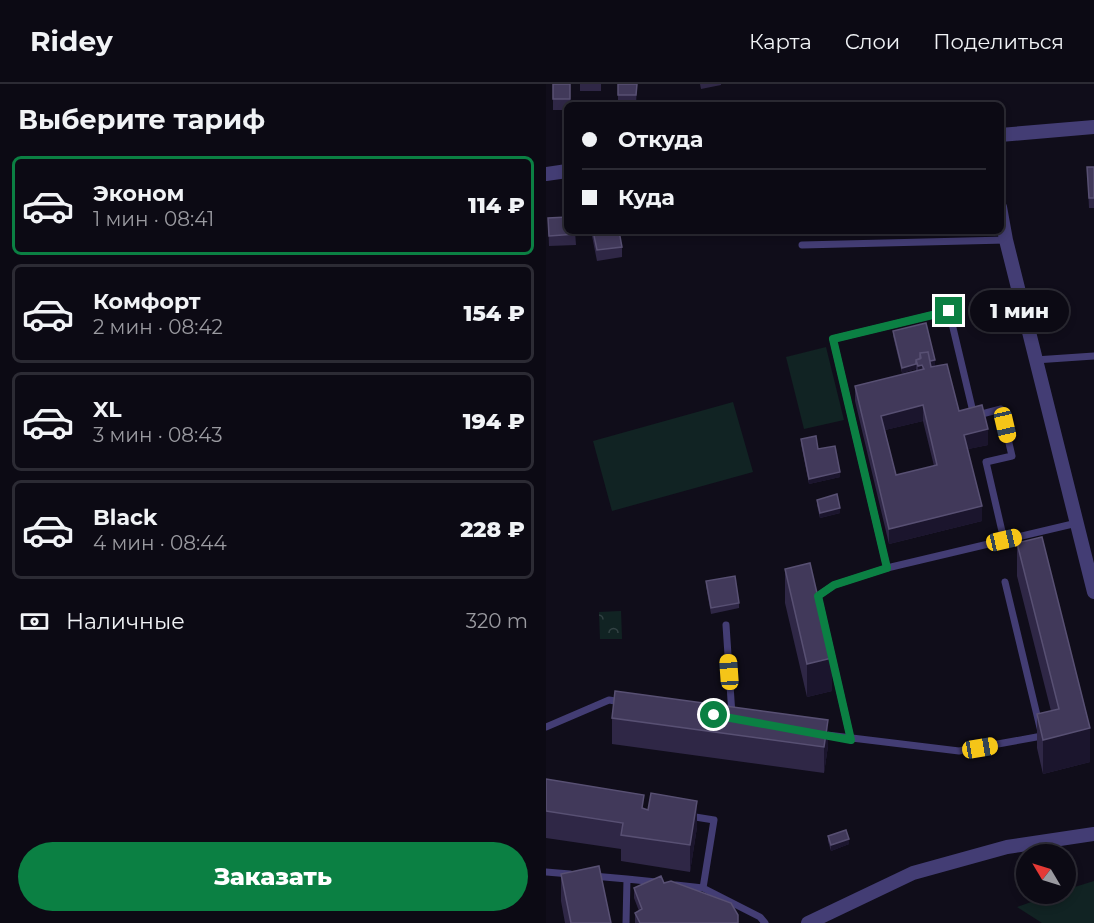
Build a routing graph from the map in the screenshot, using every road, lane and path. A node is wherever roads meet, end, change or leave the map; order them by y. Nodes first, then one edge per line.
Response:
1 (1094, 127) edge
2 (1004, 135) edge
3 (564, 171) edge
4 (546, 174) edge
5 (1004, 229) edge
6 (1006, 240) junction
7 (802, 245) dead end
8 (1094, 356) edge
9 (1035, 360) junction
10 (1077, 523) junction
11 (1004, 540) junction
12 (887, 568) junction
13 (1005, 582) dead end
14 (1094, 592) edge
15 (726, 625) dead end
16 (629, 703) edge
17 (722, 716) edge
18 (732, 718) junction
19 (743, 720) edge
20 (546, 727) edge
21 (808, 732) edge
22 (851, 740) junction
23 (675, 814) edge
24 (1094, 834) edge
25 (546, 872) edge
26 (627, 879) junction
27 (659, 883) edge
28 (670, 884) edge
29 (703, 888) junction
30 (626, 923) edge
31 (765, 923) edge
32 (808, 923) edge

1 - 2 street
3 - 4 street
5 - 6 street
6 - 7 lane
6 - 9 street
8 - 9 lane
9 - 10 street
10 - 11 lane
10 - 14 street
11 - 12 lane
11 - 12 lane
12 - 22 lane
13 - 22 lane
15 - 18 lane
16 - 20 lane
17 - 18 lane
18 - 19 lane
21 - 22 lane
23 - 29 lane
24 - 32 street
25 - 26 lane
26 - 27 lane
26 - 30 lane
28 - 29 lane
29 - 31 lane

